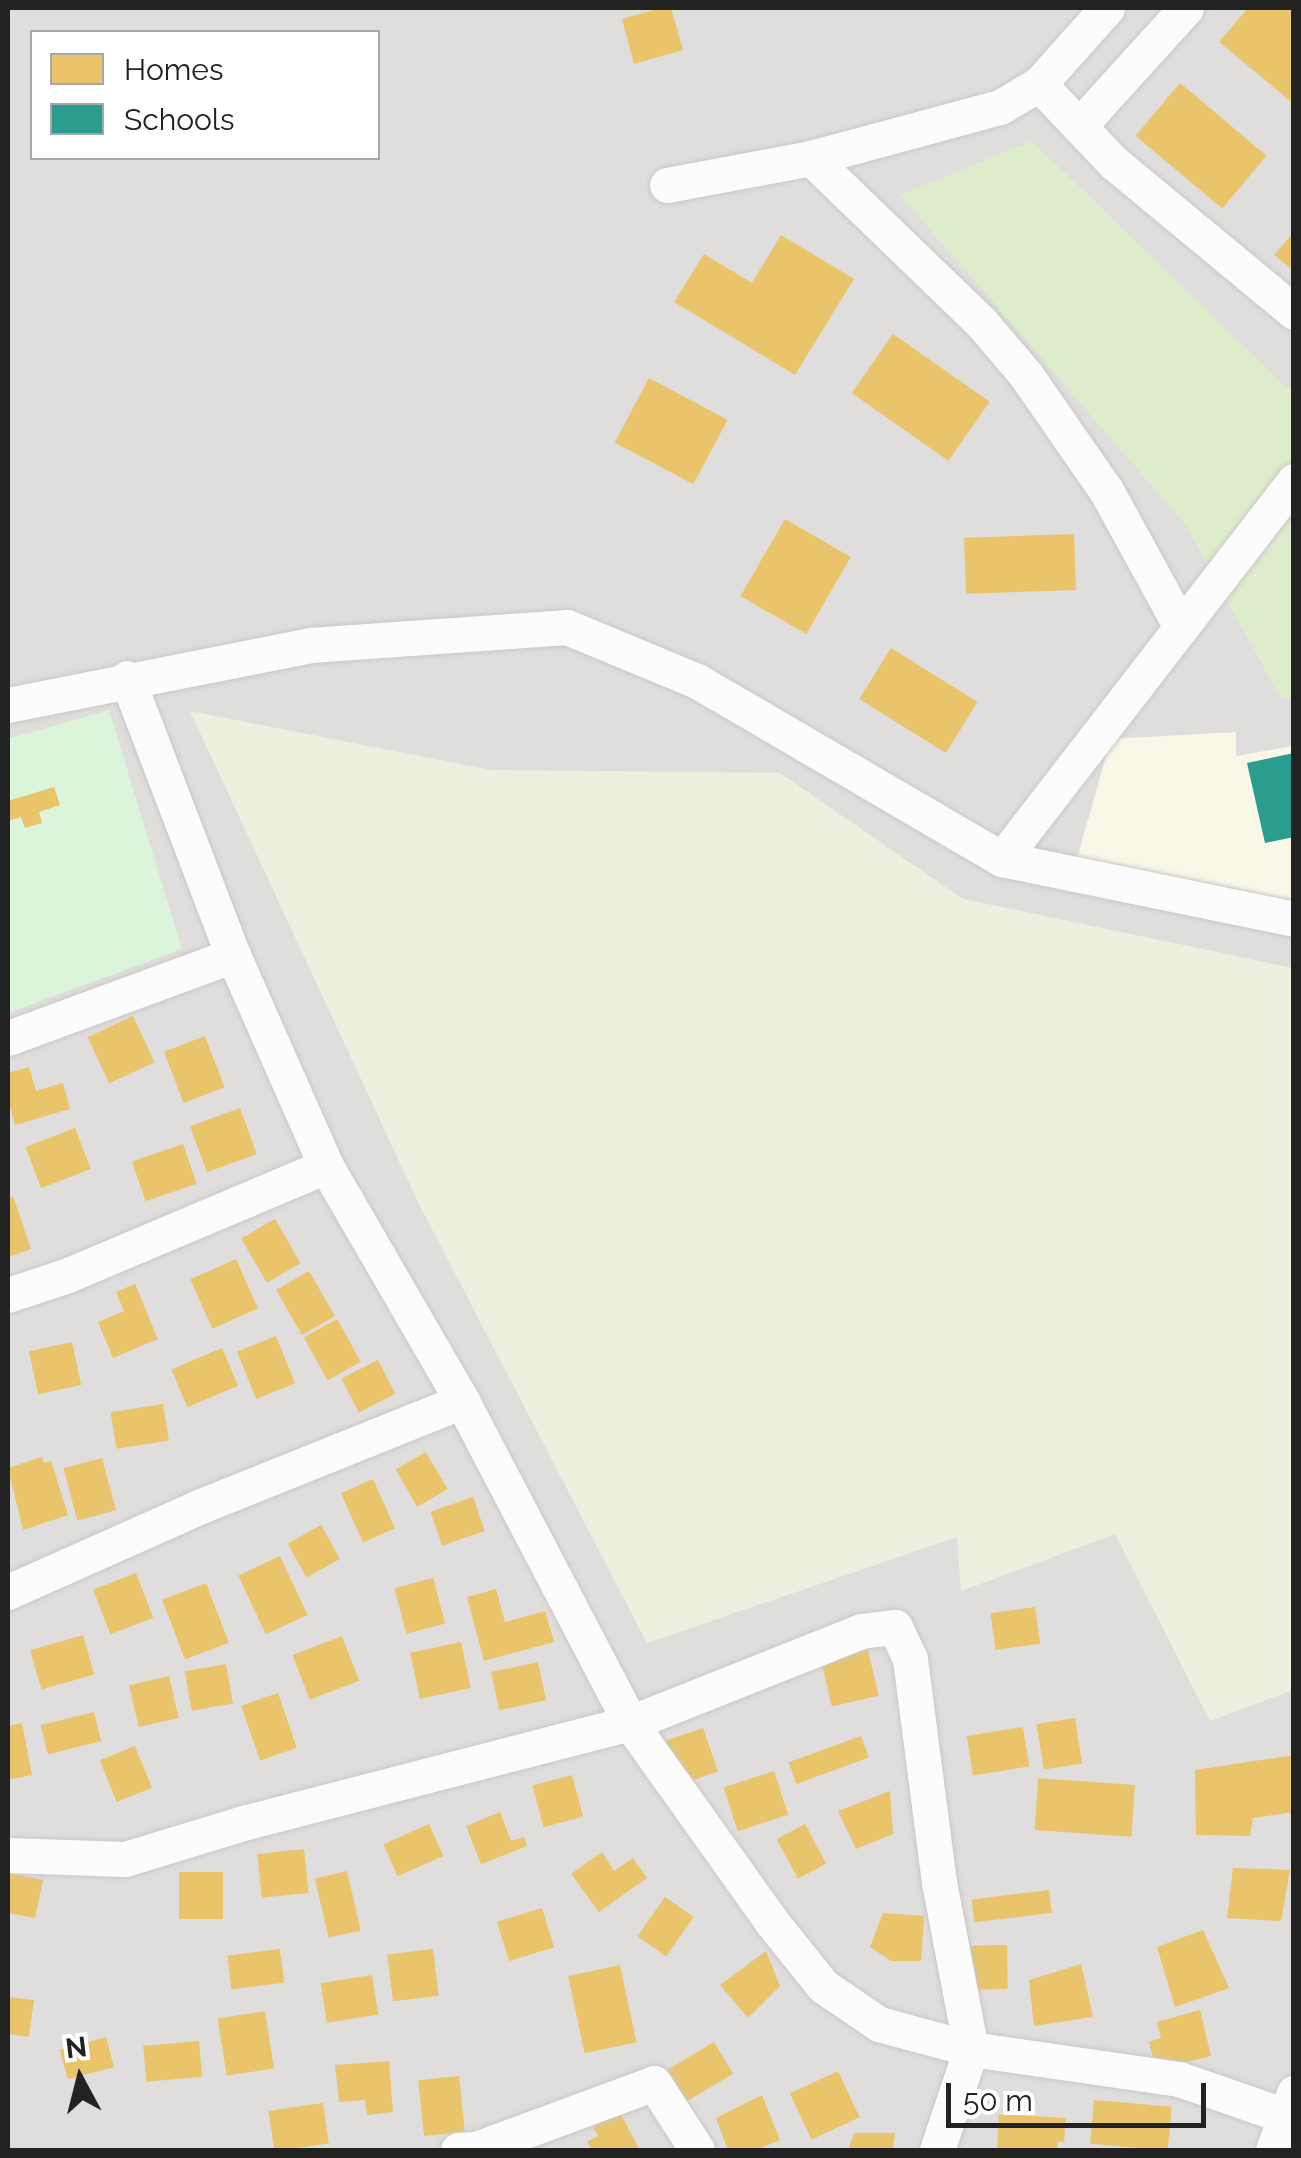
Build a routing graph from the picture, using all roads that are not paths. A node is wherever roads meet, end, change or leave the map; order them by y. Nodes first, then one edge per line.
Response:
1 (1107, 8) edge
2 (1186, 8) edge
3 (1039, 84) junction
4 (1079, 126) junction
5 (811, 158) junction
6 (667, 185) dead end
7 (1294, 312) edge
8 (1294, 481) edge
9 (1181, 627) junction
10 (127, 678) junction
11 (8, 705) edge
12 (1002, 859) junction
13 (1294, 919) edge
14 (233, 955) junction
15 (8, 1038) edge
16 (326, 1166) junction
17 (8, 1295) edge
18 (462, 1401) junction
19 (8, 1592) edge
20 (630, 1723) junction
21 (8, 1855) edge
22 (971, 2049) junction
23 (1291, 2110) edge
24 (458, 2150) edge
25 (697, 2150) edge
26 (937, 2150) edge
27 (1273, 2150) edge

1 - 3 street
2 - 4 street
3 - 4 street
3 - 5 street
4 - 7 street
5 - 6 street
5 - 9 street
8 - 9 street
9 - 12 street
10 - 11 street
10 - 12 street
10 - 14 street
12 - 13 street
14 - 15 street
14 - 16 street
16 - 17 street
16 - 18 street
18 - 19 street
18 - 20 street
20 - 21 street
20 - 22 street
20 - 22 street
22 - 23 street
22 - 26 street
23 - 27 street
24 - 25 street

